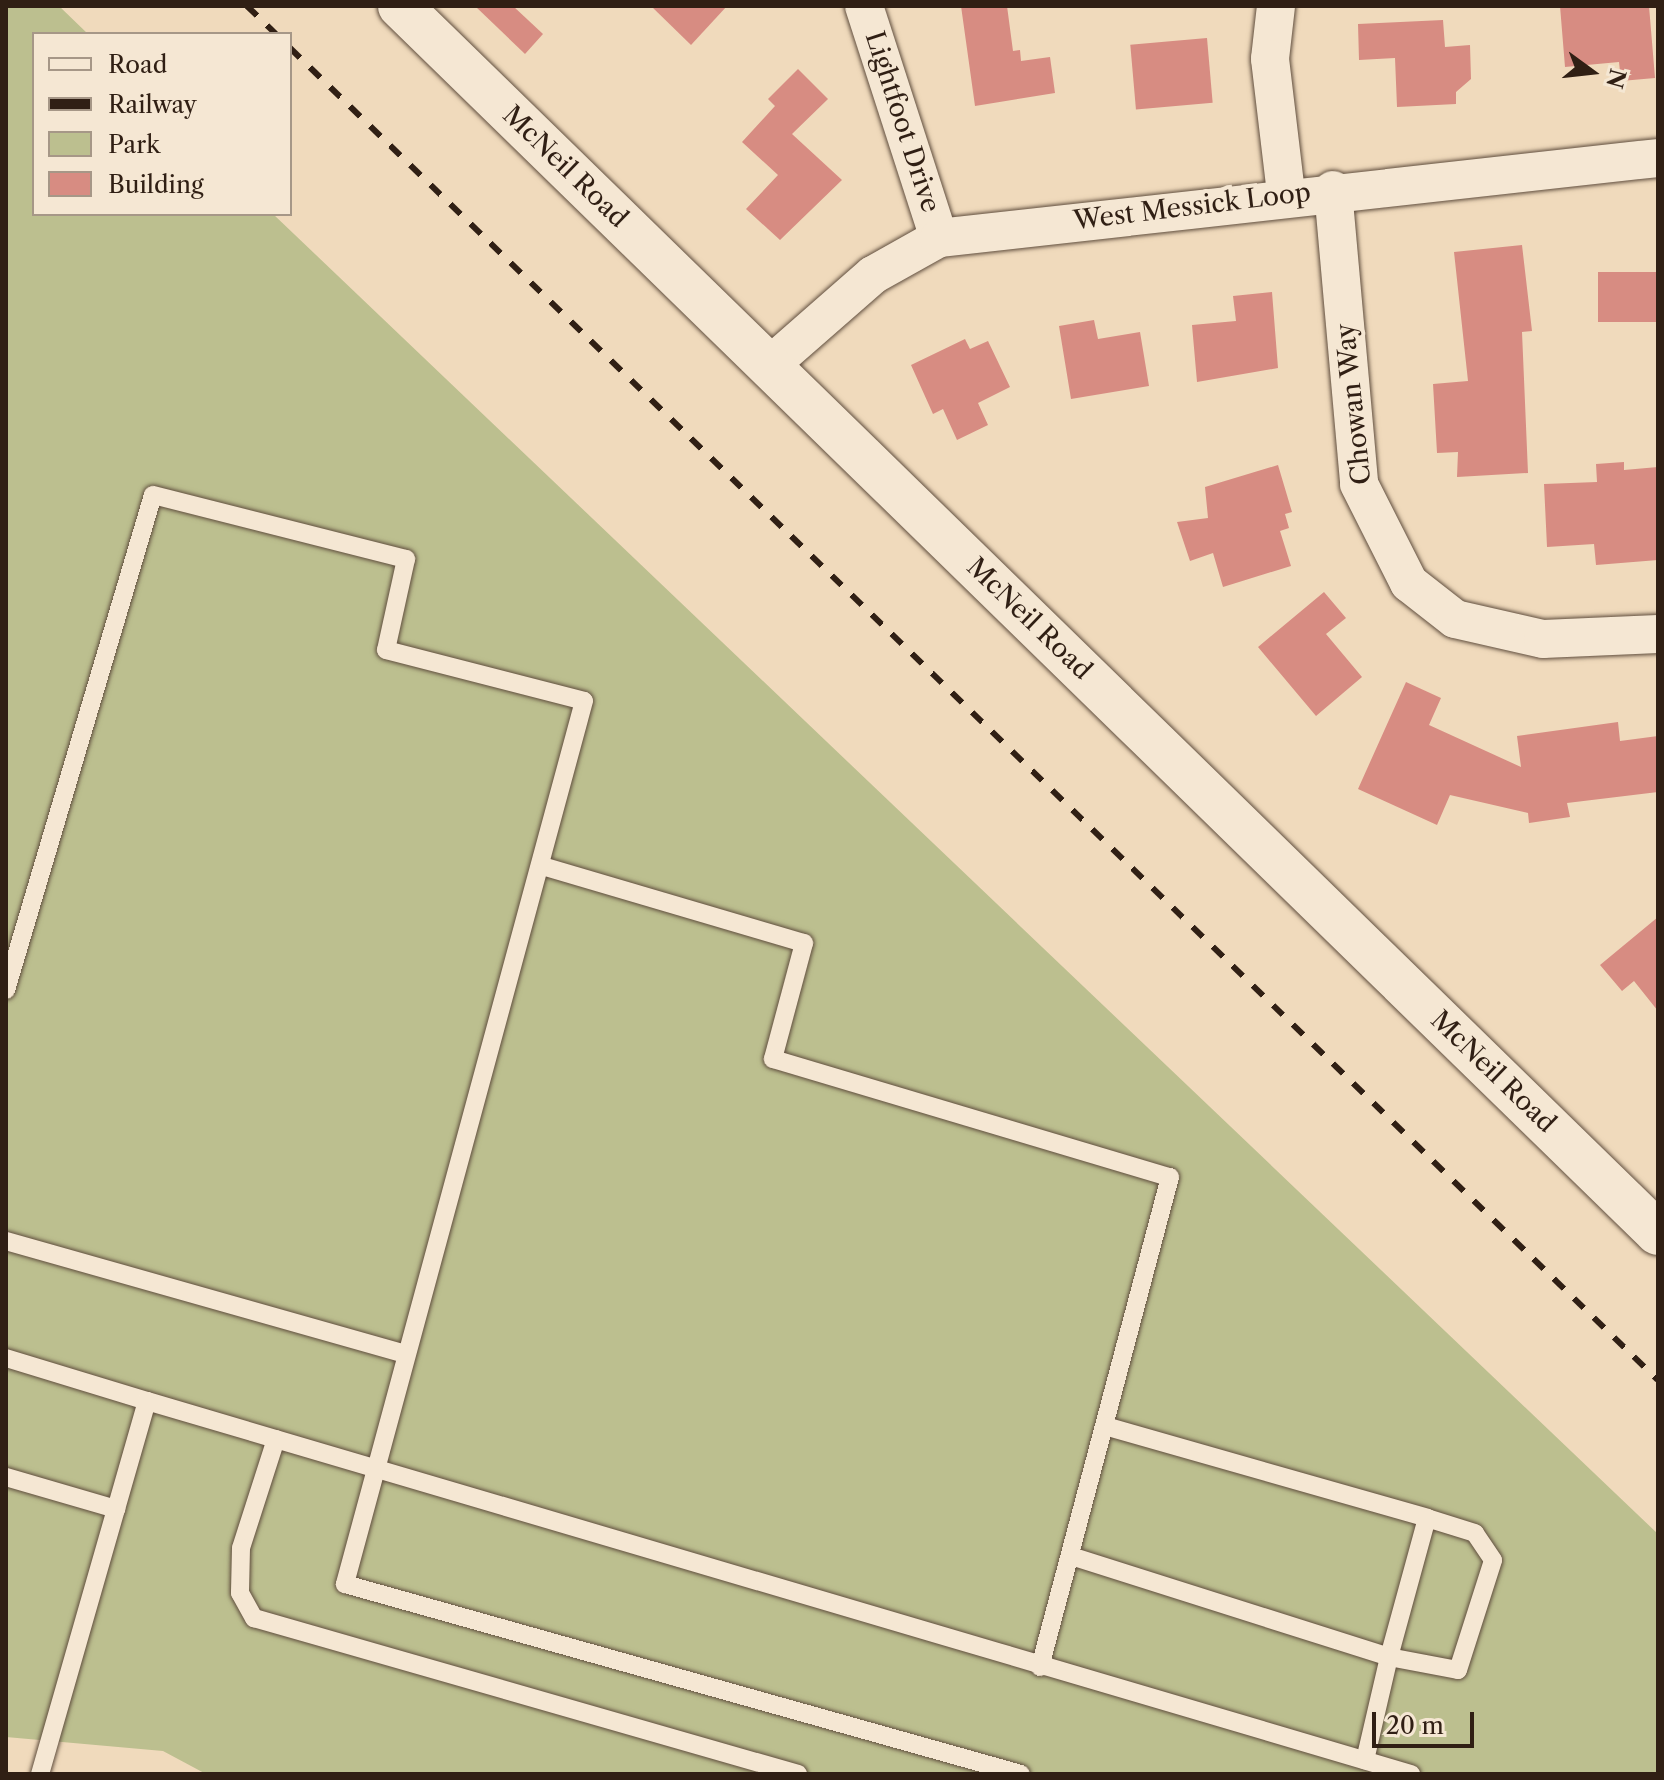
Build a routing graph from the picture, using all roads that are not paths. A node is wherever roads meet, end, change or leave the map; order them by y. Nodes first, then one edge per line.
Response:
1 (400, 6) edge
2 (864, 6) edge
3 (1276, 6) edge
4 (1658, 158) edge
5 (1333, 190) junction
6 (1286, 194) junction
7 (939, 238) junction
8 (769, 366) junction
9 (1658, 634) edge
10 (542, 866) junction
11 (6, 990) edge
12 (1658, 1233) edge
13 (6, 1241) edge
14 (406, 1354) junction
15 (6, 1358) edge
16 (147, 1401) junction
17 (1105, 1426) junction
18 (276, 1439) junction
19 (375, 1468) junction
20 (6, 1477) edge
21 (116, 1509) junction
22 (1427, 1518) junction
23 (1071, 1556) junction
24 (1389, 1657) junction
25 (1040, 1667) junction
26 (1365, 1760) junction
27 (40, 1774) edge
28 (798, 1774) edge
29 (1021, 1774) edge
30 (1411, 1774) edge

1 - 8 main road, McNeil Road
2 - 7 street, Lightfoot Drive
3 - 6 street
4 - 5 street, West Messick Loop
5 - 6 street, West Messick Loop
5 - 9 street, Chowan Way
6 - 7 street, West Messick Loop
7 - 8 street, West Messick Loop
8 - 12 main road, McNeil Road
10 - 11 lane
10 - 14 lane
10 - 17 lane
13 - 14 lane
14 - 19 lane
15 - 16 lane
16 - 18 lane
16 - 21 lane
17 - 22 lane
17 - 23 lane
18 - 19 lane
18 - 28 lane
19 - 25 lane
19 - 29 lane
20 - 21 lane
21 - 27 lane
22 - 24 lane
22 - 24 lane
23 - 24 lane
23 - 25 lane
24 - 26 lane
25 - 26 lane
26 - 30 lane

